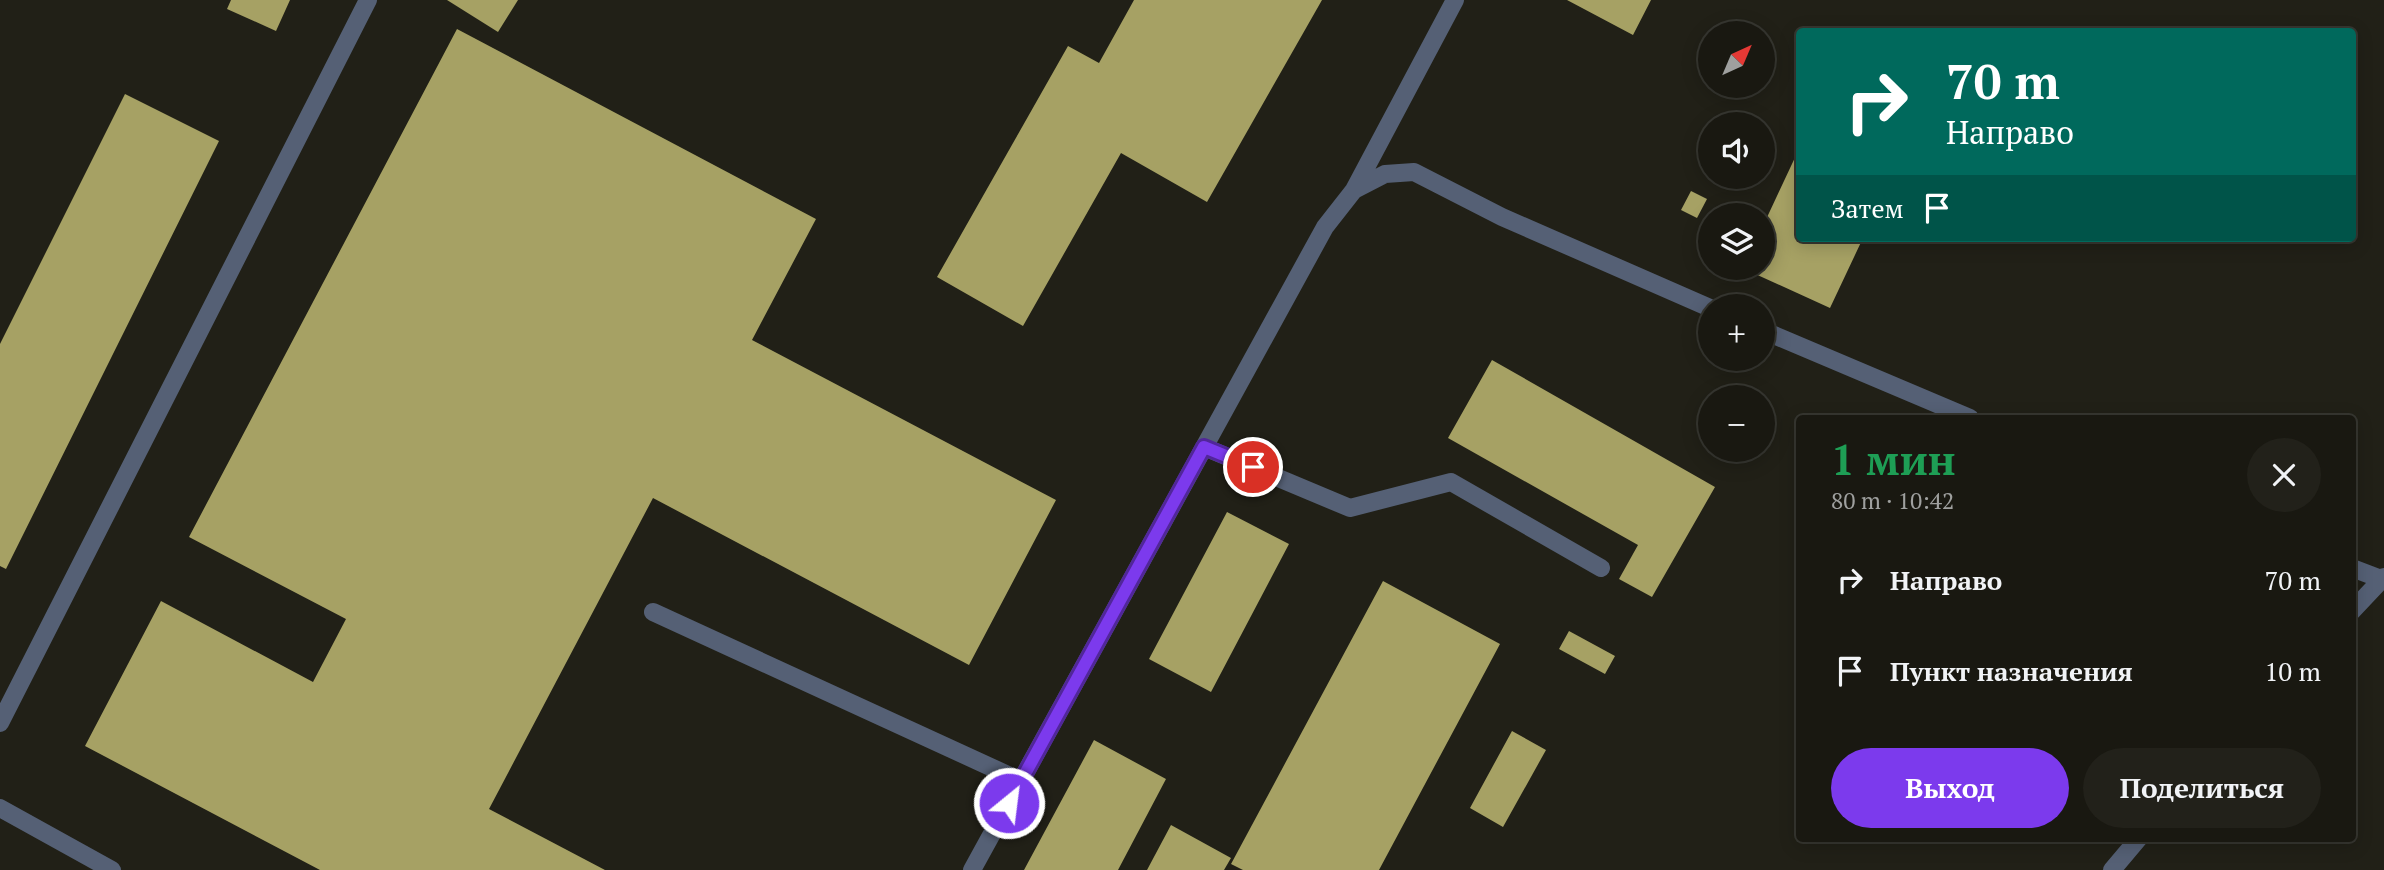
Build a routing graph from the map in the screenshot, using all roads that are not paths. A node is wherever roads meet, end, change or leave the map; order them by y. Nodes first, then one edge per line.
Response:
1 (368, 0) edge
2 (1455, 0) edge
3 (1353, 190) junction
4 (1698, 302) edge
5 (1775, 336) edge
6 (1963, 415) edge
7 (1204, 447) junction
8 (1601, 568) dead end
9 (2356, 569) edge
10 (2383, 579) edge
11 (2356, 607) edge
12 (653, 612) dead end
13 (0, 723) edge
14 (1021, 781) junction
15 (0, 808) edge
16 (2136, 842) edge
17 (112, 870) edge
18 (972, 870) edge
19 (2112, 870) edge

1 - 13 lane
2 - 3 lane
3 - 4 lane
3 - 7 lane
5 - 6 lane
7 - 8 lane
7 - 14 lane
9 - 10 lane
10 - 11 lane
12 - 14 lane
14 - 18 lane
15 - 17 lane
16 - 19 lane

